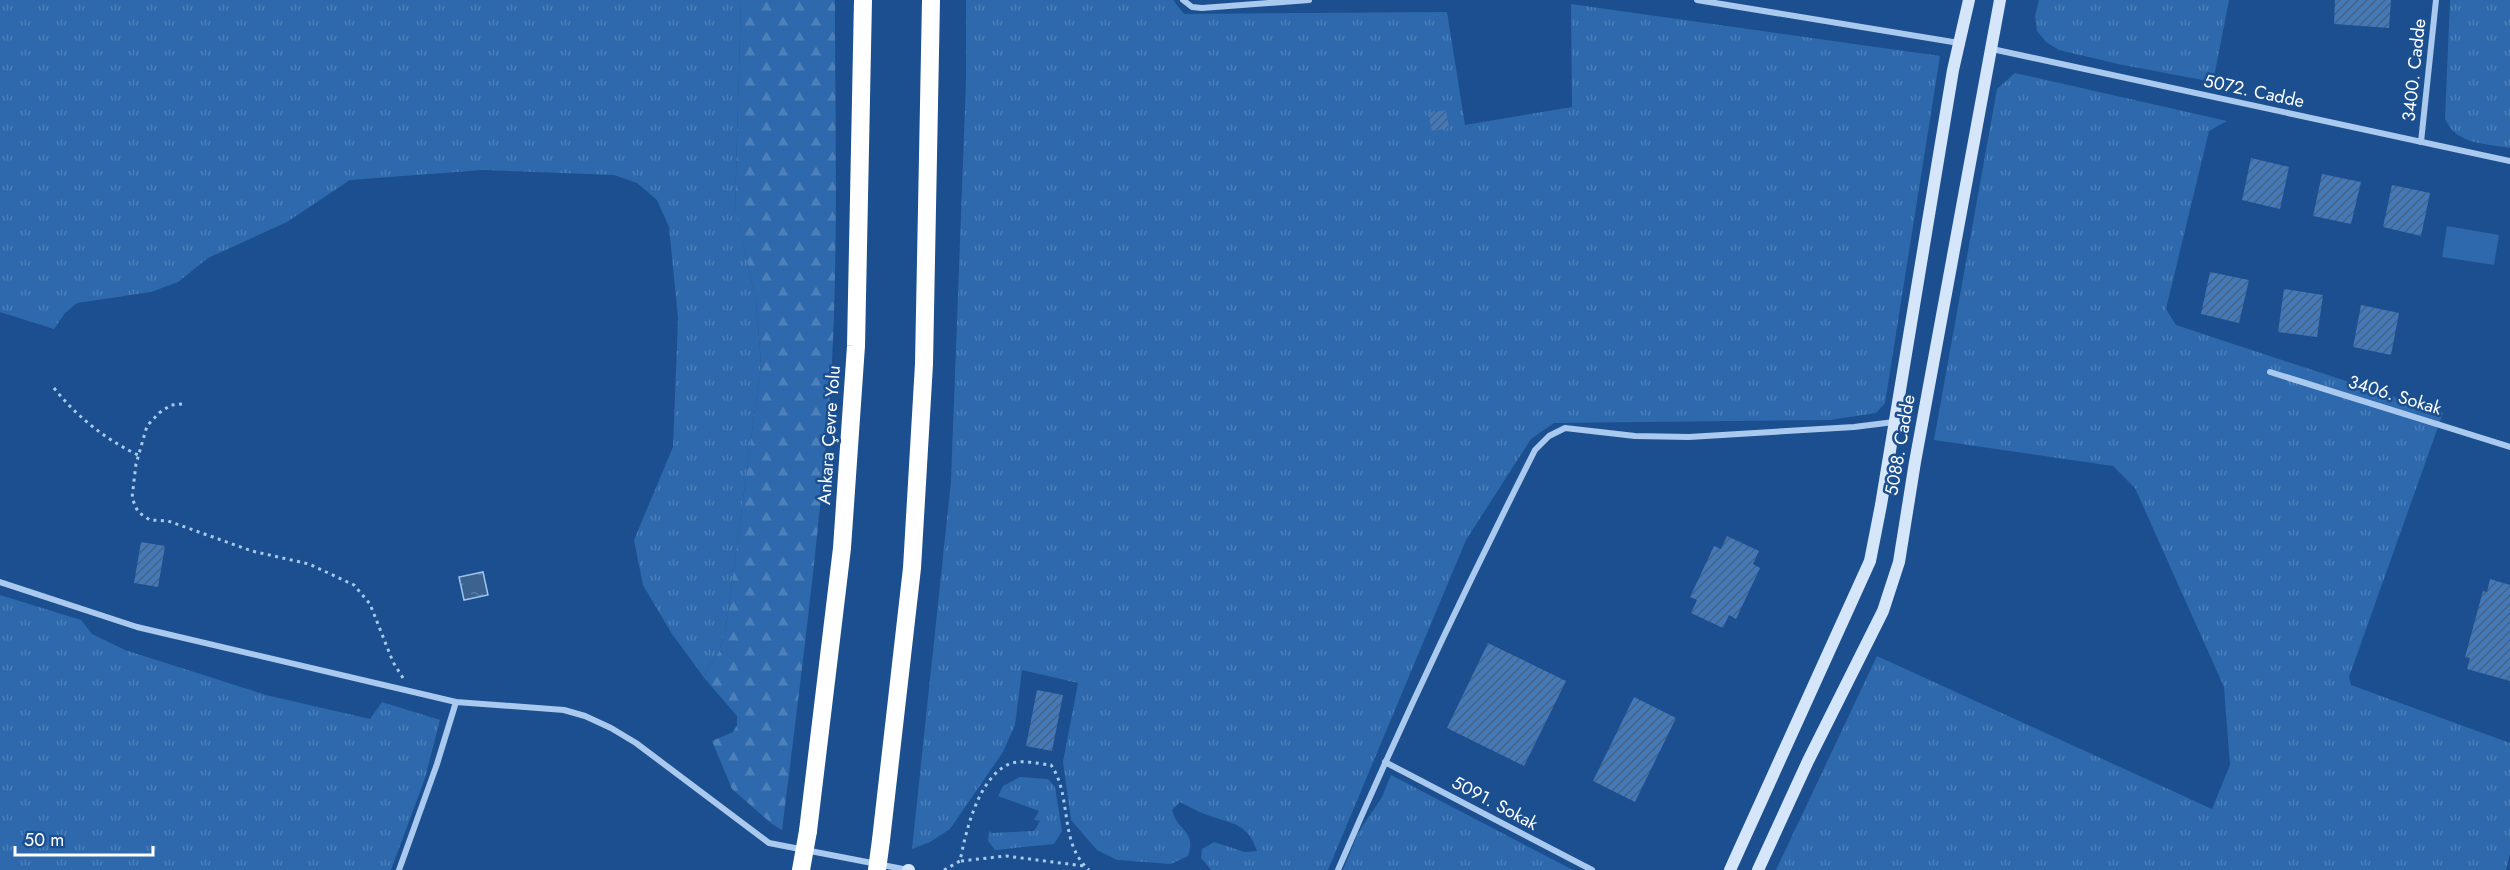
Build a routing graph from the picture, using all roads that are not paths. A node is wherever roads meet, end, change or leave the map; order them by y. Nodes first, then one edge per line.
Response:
1 (863, 0) edge
2 (931, 0) edge
3 (1309, 0) edge
4 (1697, 0) edge
5 (1969, 0) edge
6 (2000, 0) edge
7 (2436, 0) edge
8 (1184, 1) edge
9 (1959, 43) junction
10 (1992, 49) junction
11 (2421, 142) junction
12 (2510, 161) edge
13 (2270, 372) dead end
14 (1894, 422) junction
15 (2510, 447) edge
16 (0, 582) edge
17 (456, 702) junction
18 (1385, 762) junction
19 (399, 870) edge
20 (801, 870) edge
21 (876, 870) edge
22 (908, 870) edge
23 (1338, 870) edge
24 (1592, 870) edge
25 (1730, 870) edge
26 (1758, 870) edge

1 - 20 highway, Ankara Çevre Yolu, bridge
2 - 21 highway, bridge
3 - 8 street
4 - 9 street
5 - 9 street, 5088. Cadde
6 - 10 street, 5088. Cadde
7 - 11 street, 3400. Cadde
9 - 14 street, 5088. Cadde
10 - 11 street, 5072. Cadde
10 - 26 street, 5088. Cadde
11 - 12 street, 5072. Cadde
13 - 15 street, 3406. Sokak
14 - 18 street
14 - 25 street, 5088. Cadde
16 - 17 street
17 - 19 street
17 - 22 street
18 - 23 street
18 - 24 street, 5091. Sokak

